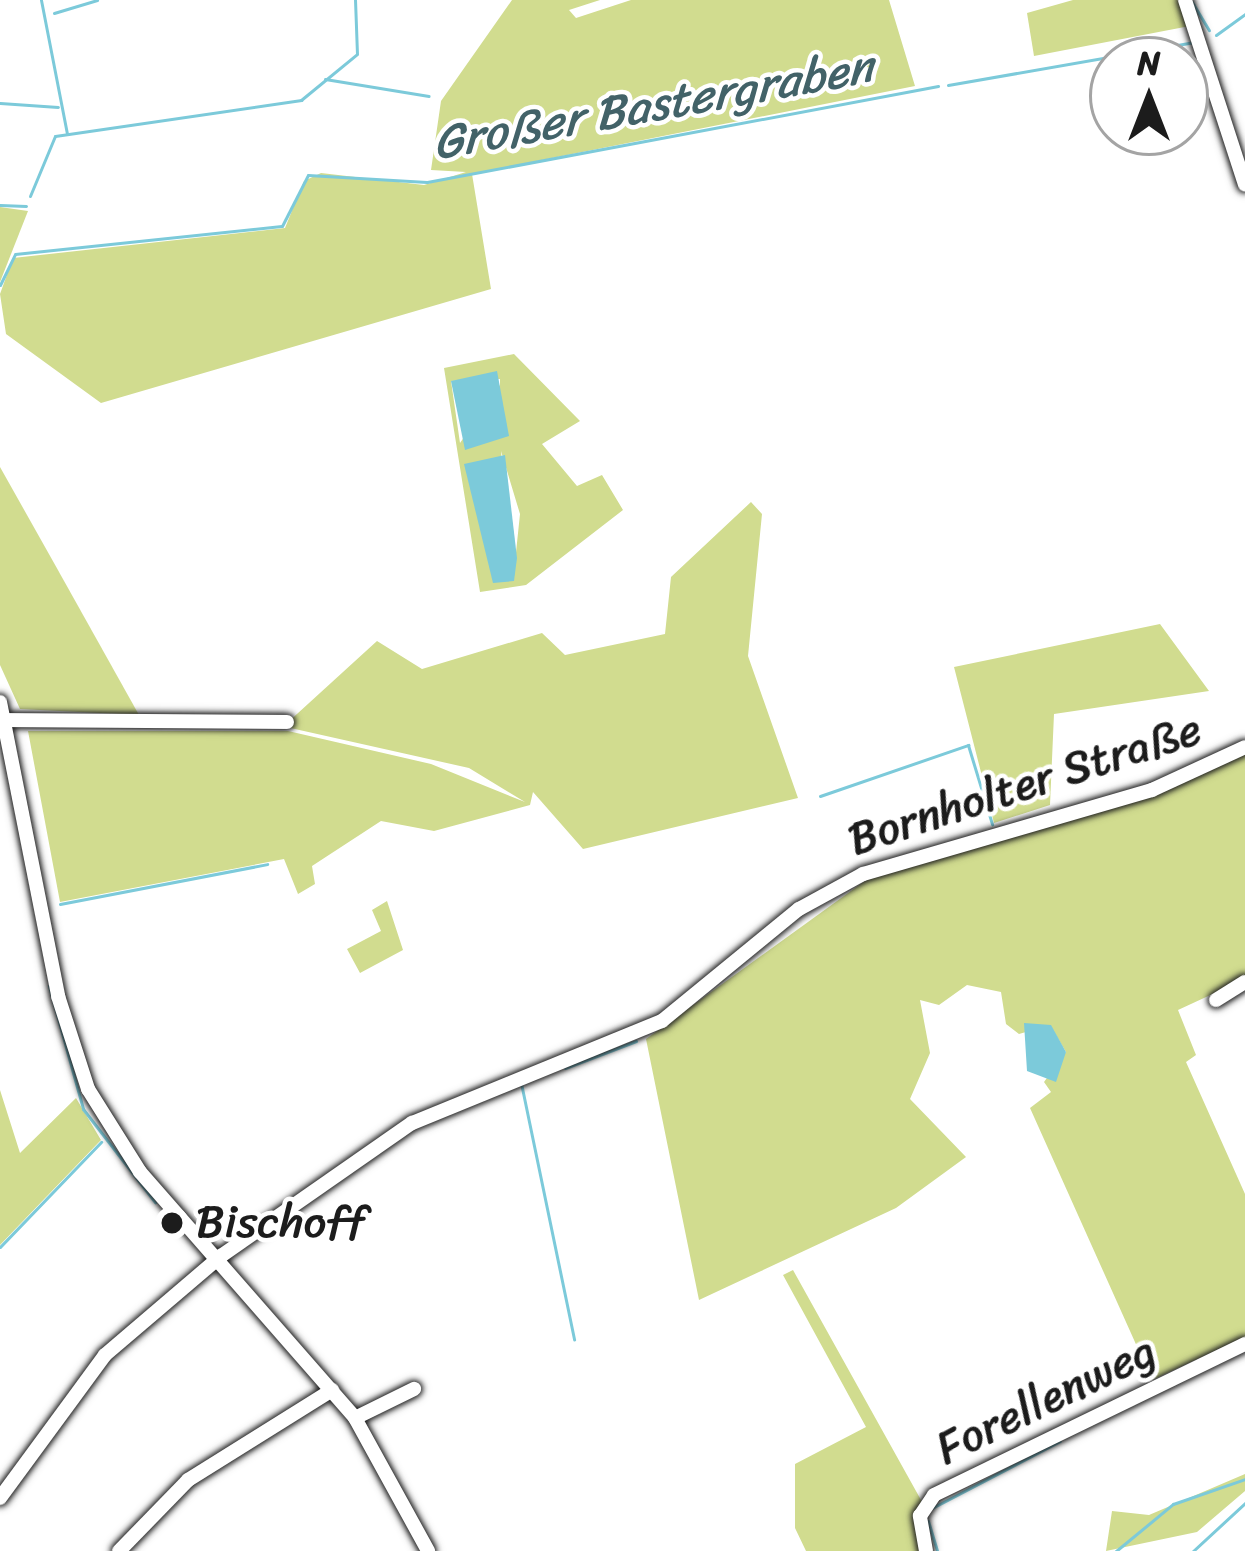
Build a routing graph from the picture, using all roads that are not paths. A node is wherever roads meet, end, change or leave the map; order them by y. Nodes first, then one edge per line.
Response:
1 (1185, 0) edge
2 (1245, 185) edge
3 (0, 702) edge
4 (4, 720) edge
5 (286, 722) dead end
6 (1245, 747) edge
7 (1245, 982) edge
8 (1216, 1000) dead end
9 (216, 1259) junction
10 (1245, 1344) edge
11 (414, 1389) dead end
12 (332, 1390) junction
13 (355, 1418) junction
14 (0, 1498) edge
15 (119, 1551) edge
16 (428, 1551) edge
17 (926, 1551) edge

1 - 2 street
3 - 4 street
4 - 5 street
4 - 9 street
6 - 9 street, Bornholter Straße
7 - 8 street
9 - 12 street
9 - 14 street, Bornholter Straße
10 - 17 street, Forellenweg
11 - 13 street
12 - 13 street
12 - 15 street
13 - 16 street

